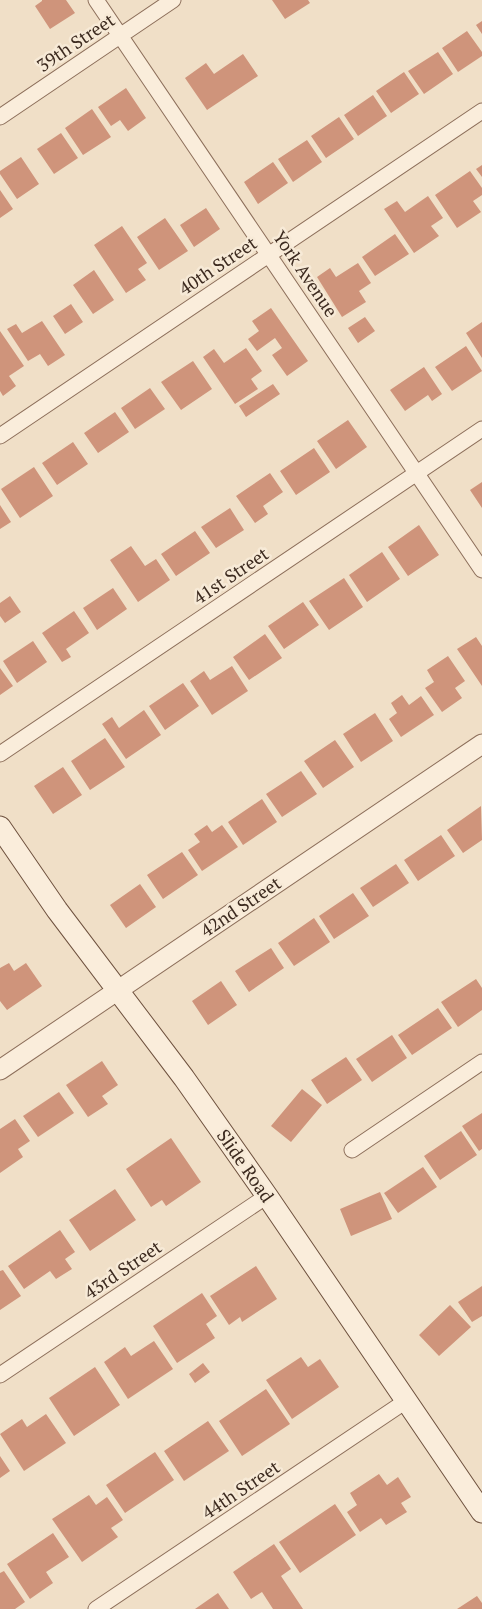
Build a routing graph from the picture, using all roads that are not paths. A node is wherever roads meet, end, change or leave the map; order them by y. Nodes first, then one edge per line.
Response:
1 (96, 0) edge
2 (174, 0) edge
3 (120, 36) junction
4 (482, 111) edge
5 (0, 117) edge
6 (269, 255) junction
7 (482, 429) edge
8 (0, 436) edge
9 (416, 473) junction
10 (482, 570) edge
11 (482, 744) edge
12 (0, 754) edge
13 (0, 827) edge
14 (117, 991) junction
15 (482, 1062) edge
16 (0, 1070) edge
17 (352, 1150) dead end
18 (267, 1196) junction
19 (0, 1375) edge
20 (406, 1401) junction
21 (482, 1512) edge
22 (96, 1609) edge

1 - 3 street, York Avenue
2 - 3 street, 39th Street
3 - 5 street, 39th Street
3 - 6 street, York Avenue
4 - 6 street, 40th Street
6 - 8 street, 40th Street
6 - 9 street, York Avenue
7 - 9 street, 41st Street
9 - 10 street, York Avenue
9 - 12 street, 41st Street
11 - 14 street, 42nd Street
13 - 14 main road, Slide Road
14 - 16 street, 42nd Street
14 - 18 main road, Slide Road
15 - 17 street
18 - 19 street, 43rd Street
18 - 20 main road, Slide Road
20 - 21 main road, Slide Road
20 - 22 street, 44th Street

